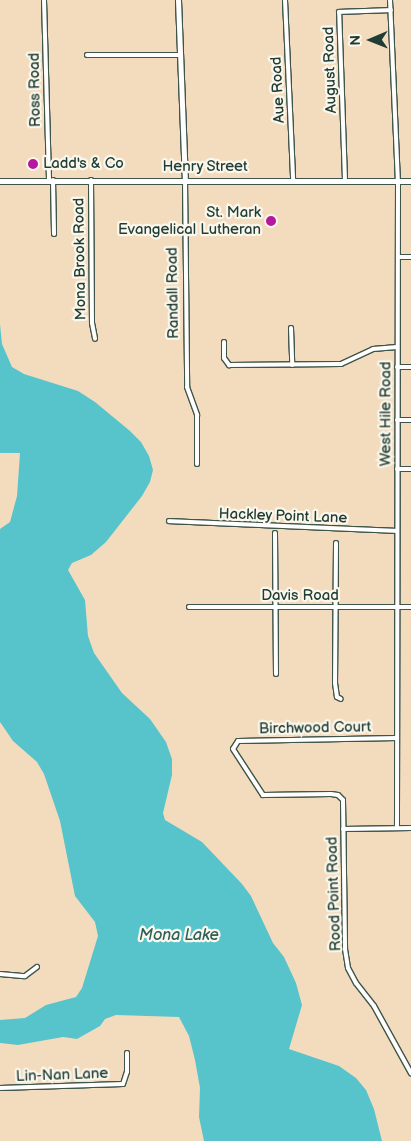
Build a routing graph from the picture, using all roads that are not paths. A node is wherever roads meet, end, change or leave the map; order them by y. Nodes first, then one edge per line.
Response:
1 (44, 0) edge
2 (178, 0) edge
3 (285, 0) edge
4 (390, 0) edge
5 (391, 10) junction
6 (87, 55) dead end
7 (180, 55) junction
8 (185, 179) junction
9 (293, 179) junction
10 (51, 180) junction
11 (90, 180) junction
12 (346, 180) junction
13 (398, 180) junction
14 (411, 180) edge
15 (0, 181) edge
16 (54, 234) dead end
17 (398, 258) junction
18 (411, 258) edge
19 (291, 328) dead end
20 (95, 339) dead end
21 (224, 342) dead end
22 (397, 347) junction
23 (292, 365) junction
24 (397, 367) junction
25 (411, 367) edge
26 (397, 420) junction
27 (411, 420) edge
28 (197, 464) dead end
29 (397, 468) junction
30 (411, 469) edge
31 (169, 521) dead end
32 (398, 531) junction
33 (275, 533) dead end
34 (336, 543) dead end
35 (397, 606) junction
36 (189, 607) dead end
37 (276, 607) junction
38 (336, 607) junction
39 (411, 607) edge
40 (276, 674) dead end
41 (341, 699) dead end
42 (397, 738) junction
43 (331, 794) joint
44 (397, 828) junction
45 (411, 828) edge
46 (343, 830) junction
47 (37, 967) dead end
48 (0, 974) edge
49 (127, 1053) dead end
50 (410, 1070) edge
51 (0, 1088) edge

1 - 10 street, Ross Road
2 - 7 street, Randall Road
3 - 9 street, Aue Road
4 - 5 street, West Hile Road
5 - 12 street, August Road
5 - 13 street, West Hile Road
6 - 7 street
7 - 8 street, Randall Road
8 - 9 street, Henry Street
8 - 11 street, Henry Street
8 - 28 street, Randall Road
9 - 12 street, Henry Street
10 - 11 street, Henry Street
10 - 15 street, Henry Street
10 - 16 street, Ross Road
11 - 20 street, Mona Brook Road
12 - 13 street, Henry Street
13 - 14 street, Henry Street
13 - 17 street, West Hile Road
17 - 18 street
17 - 22 street, West Hile Road
19 - 23 street
21 - 23 street
22 - 23 street
22 - 24 street, West Hile Road
24 - 25 street
24 - 26 street, West Hile Road
26 - 27 street
26 - 29 street, West Hile Road
29 - 30 street
29 - 32 street, West Hile Road
31 - 32 street, Hackley Point Lane
32 - 35 street, West Hile Road
33 - 37 street
34 - 38 street
35 - 38 street, Davis Road
35 - 39 street, Davis Road
35 - 42 street, West Hile Road
36 - 37 street, Davis Road
37 - 38 street, Davis Road
37 - 40 street
38 - 41 street
42 - 43 street, Birchwood Court
42 - 44 street, West Hile Road
43 - 46 street, Rood Point Road
44 - 45 street
44 - 46 street
46 - 50 street, Rood Point Road
47 - 48 street
49 - 51 street, Lin-Nan Lane

